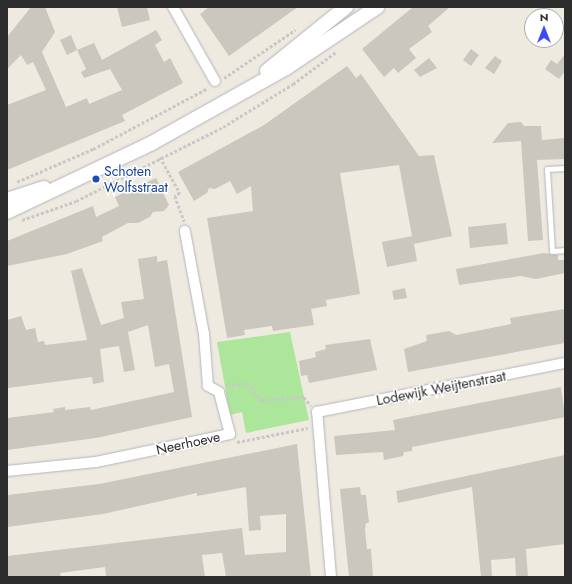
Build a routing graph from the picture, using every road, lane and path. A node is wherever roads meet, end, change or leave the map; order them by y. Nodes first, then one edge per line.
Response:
1 (173, 7) edge
2 (346, 7) edge
3 (377, 7) edge
4 (297, 28) dead end
5 (214, 83) junction
6 (235, 96) junction
7 (152, 143) junction
8 (565, 168) edge
9 (71, 180) junction
10 (14, 183) dead end
11 (7, 200) edge
12 (7, 212) edge
13 (185, 231) joint
14 (565, 250) edge
15 (565, 363) edge
16 (212, 389) junction
17 (316, 412) junction
18 (318, 426) junction
19 (236, 442) dead end
20 (7, 471) edge
21 (331, 577) edge

1 - 5 street
2 - 6 main road
3 - 6 main road
4 - 5 path
5 - 10 path
6 - 7 main road
7 - 9 main road
7 - 13 path
8 - 14 lane
9 - 11 main road
9 - 12 main road
13 - 16 street, Neerhoeve
15 - 17 street, Lodewijk Weijtenstraat
16 - 17 path
16 - 20 street, Neerhoeve
17 - 18 street
18 - 19 path
18 - 21 street

